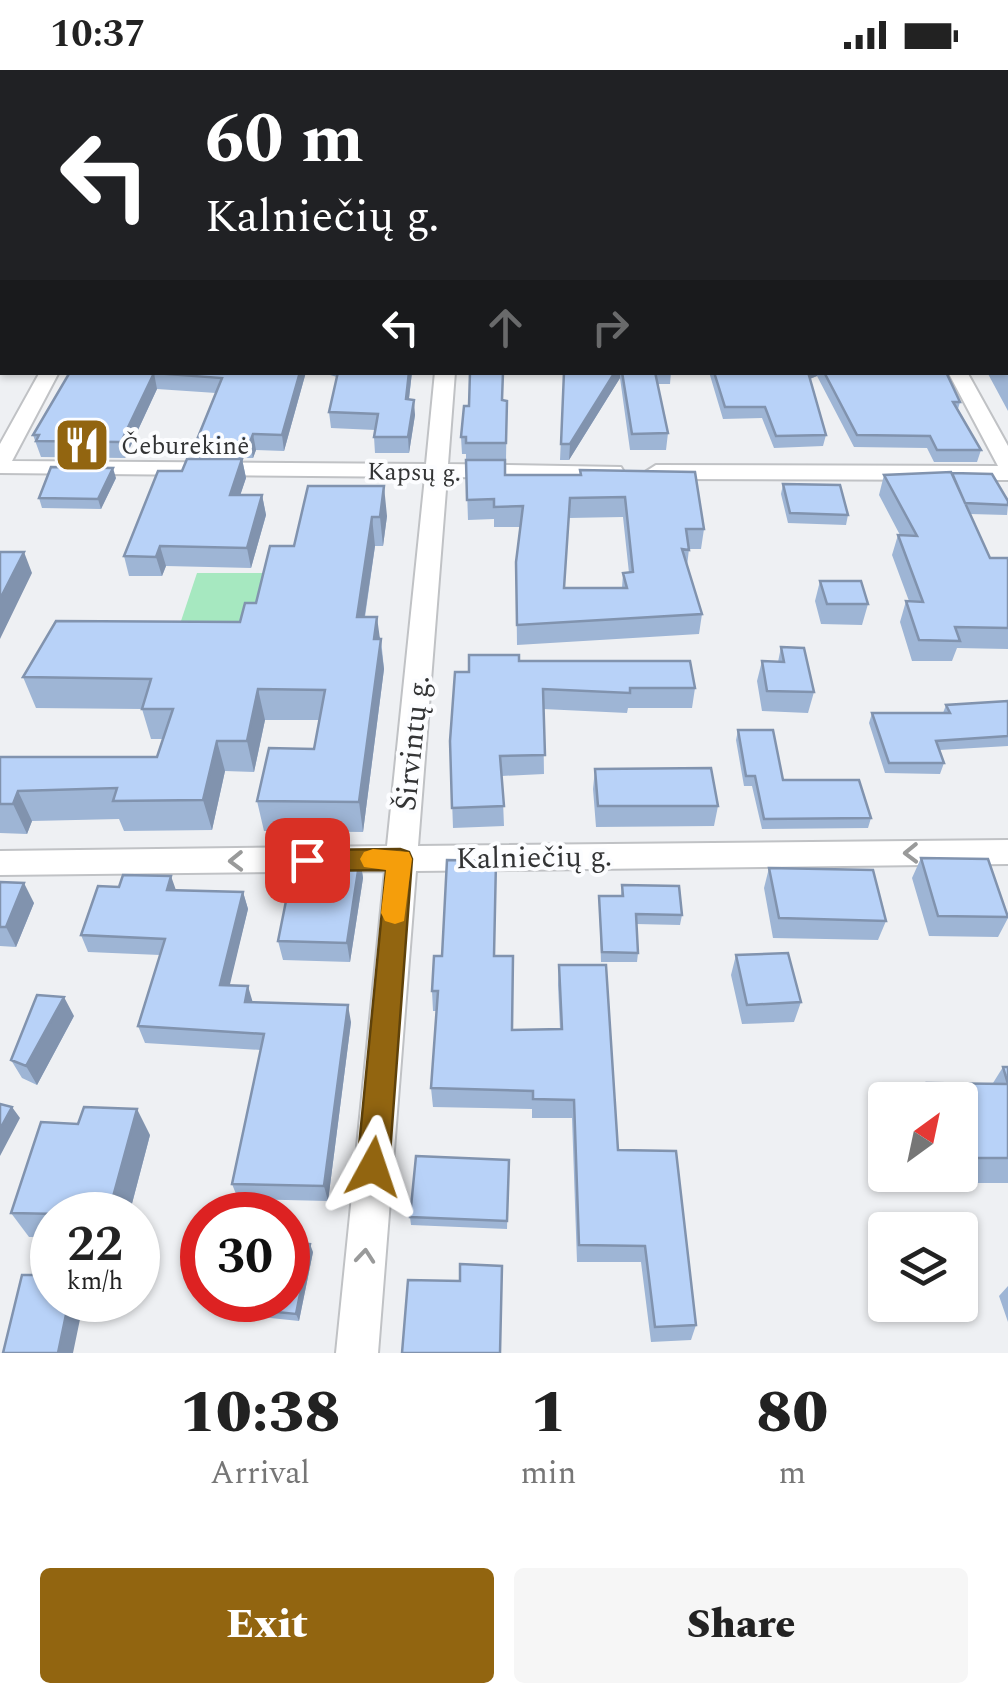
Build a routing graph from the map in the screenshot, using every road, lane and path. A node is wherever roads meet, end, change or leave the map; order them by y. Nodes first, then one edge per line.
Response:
1 (48, 375) edge
2 (445, 375) edge
3 (959, 375) edge
4 (0, 465) edge
5 (1008, 465) edge
6 (436, 472) junction
7 (1008, 473) edge
8 (1008, 852) edge
9 (400, 859) junction
10 (0, 863) edge
11 (356, 1353) edge

1 - 4 street
2 - 6 street, Širvintų g.
3 - 5 street
4 - 6 street, Kapsų g.
6 - 7 street, Kapsų g.
6 - 9 street, Širvintų g.
8 -> 9 street, Kalniečių g.
9 -> 10 street, Kalniečių g.
11 -> 9 street, Širvintų g.

